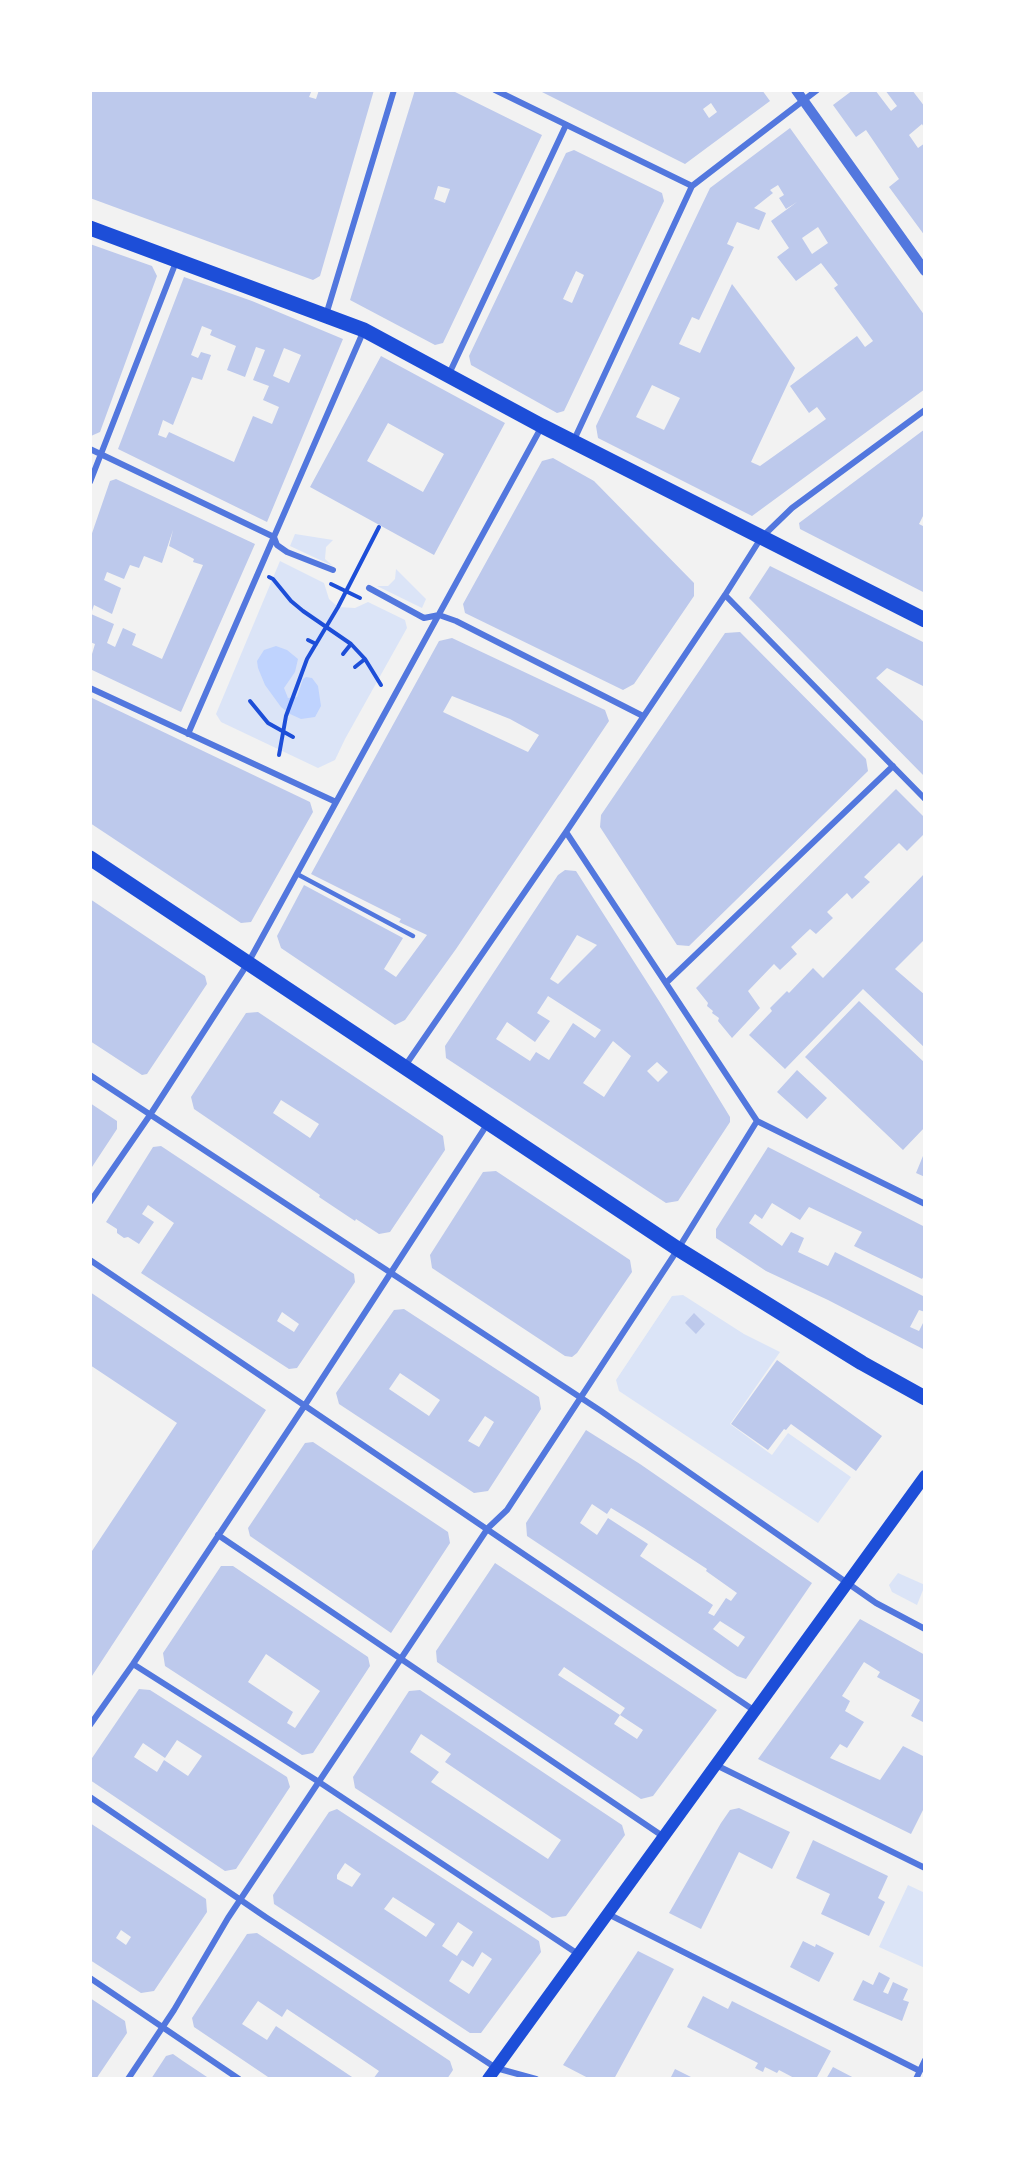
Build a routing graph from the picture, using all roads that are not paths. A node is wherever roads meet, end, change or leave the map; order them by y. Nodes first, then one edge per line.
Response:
1 (394, 90) edge
2 (495, 90) edge
3 (796, 90) edge
4 (816, 90) edge
5 (803, 100) junction
6 (566, 125) junction
7 (692, 186) junction
8 (90, 228) edge
9 (177, 260) junction
10 (925, 271) edge
11 (326, 315) junction
12 (364, 330) junction
13 (448, 375) junction
14 (925, 410) edge
15 (542, 426) junction
16 (573, 442) junction
17 (90, 449) edge
18 (100, 453) junction
19 (90, 482) edge
20 (274, 537) junction
21 (761, 538) junction
22 (333, 570) dead end
23 (369, 588) dead end
24 (725, 596) junction
25 (439, 615) junction
26 (925, 620) edge
27 (90, 688) edge
28 (643, 716) junction
29 (189, 734) junction
30 (893, 766) junction
31 (925, 799) edge
32 (336, 802) junction
33 (566, 832) junction
34 (90, 858) edge
35 (297, 874) junction
36 (413, 936) dead end
37 (248, 963) junction
38 (666, 983) junction
39 (404, 1067) junction
40 (90, 1075) edge
41 (150, 1115) junction
42 (758, 1121) junction
43 (488, 1123) junction
44 (90, 1202) edge
45 (925, 1204) edge
46 (678, 1249) junction
47 (90, 1260) edge
48 (391, 1274) junction
49 (579, 1398) junction
50 (925, 1398) edge
51 (305, 1406) junction
52 (925, 1476) edge
53 (488, 1528) junction
54 (218, 1535) junction
55 (848, 1584) junction
56 (925, 1629) edge
57 (401, 1658) junction
58 (133, 1664) junction
59 (755, 1712) junction
60 (90, 1725) edge
61 (716, 1765) junction
62 (319, 1782) junction
63 (90, 1797) edge
64 (664, 1837) junction
65 (925, 1868) edge
66 (241, 1899) junction
67 (608, 1914) junction
68 (579, 1954) junction
69 (90, 1977) edge
70 (162, 2027) junction
71 (925, 2060) edge
72 (496, 2068) junction
73 (920, 2071) junction
74 (128, 2079) edge
75 (239, 2079) edge
76 (488, 2079) edge
77 (536, 2079) edge
78 (916, 2079) edge

1 - 11 street
2 - 6 street
3 - 5 street
4 - 5 street
5 - 7 street
5 - 10 street
6 - 7 street
6 - 13 street
7 - 16 street
8 - 9 main road
9 - 11 main road
9 - 18 street
11 - 12 main road
12 - 13 main road
12 - 20 street
13 - 15 main road
14 - 21 street
15 - 16 main road
15 - 25 street
16 - 21 main road
17 - 18 street
18 - 19 street
18 - 20 street
20 - 22 street
20 - 29 street
21 - 24 street
21 - 26 main road
23 - 25 street
24 - 28 street
24 - 30 street
25 - 28 street
25 - 32 street
27 - 29 street
28 - 33 street
29 - 32 street
30 - 31 street
30 - 38 street
32 - 35 street
33 - 38 street
33 - 39 street
34 - 37 main road
35 - 36 lane
35 - 37 street
37 - 39 main road
37 - 41 street
38 - 42 street
39 - 43 main road
40 - 41 street
41 - 44 street
41 - 48 street
42 - 45 street
42 - 46 street
43 - 46 main road
43 - 48 street
46 - 49 street
46 - 50 main road
47 - 51 street
48 - 49 street
48 - 51 street
49 - 53 street
49 - 55 street
51 - 53 street
51 - 54 street
52 - 55 main road
53 - 57 street
53 - 59 street
54 - 57 street
54 - 58 street
55 - 56 street
55 - 59 main road
57 - 62 street
57 - 64 street
58 - 60 street
58 - 62 street
59 - 61 main road
61 - 64 main road
61 - 65 street
62 - 66 street
62 - 68 street
63 - 66 street
64 - 67 main road
66 - 70 street
66 - 72 street
67 - 68 main road
67 - 73 street
68 - 72 main road
69 - 70 street
70 - 74 street
70 - 75 street
71 - 73 street
72 - 76 main road
72 - 77 street
73 - 78 street

